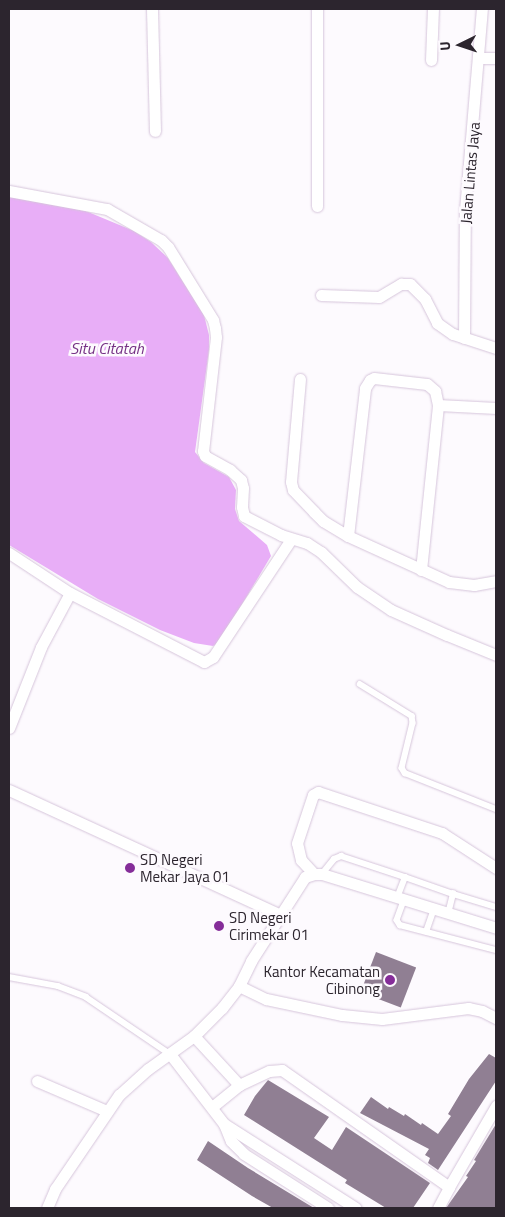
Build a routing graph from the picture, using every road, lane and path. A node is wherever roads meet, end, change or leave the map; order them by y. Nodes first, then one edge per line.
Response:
1 (152, 9) edge
2 (317, 9) edge
3 (433, 9) edge
4 (482, 9) edge
5 (478, 58) junction
6 (496, 58) edge
7 (430, 60) dead end
8 (155, 131) dead end
9 (9, 190) edge
10 (317, 206) dead end
11 (321, 295) dead end
12 (464, 338) junction
13 (496, 348) edge
14 (300, 379) dead end
15 (438, 405) junction
16 (496, 408) edge
17 (348, 536) junction
18 (291, 539) junction
19 (9, 553) edge
20 (420, 570) junction
21 (496, 581) edge
22 (70, 593) junction
23 (496, 655) edge
24 (360, 684) dead end
25 (12, 709) edge
26 (9, 728) edge
27 (9, 790) edge
28 (496, 809) edge
29 (496, 868) edge
30 (318, 874) junction
31 (405, 877) junction
32 (453, 894) junction
33 (401, 899) junction
34 (496, 907) edge
35 (434, 909) junction
36 (448, 914) junction
37 (280, 915) junction
38 (496, 928) edge
39 (426, 932) junction
40 (496, 950) edge
41 (9, 977) edge
42 (238, 986) junction
43 (496, 1018) edge
44 (194, 1036) junction
45 (170, 1054) junction
46 (37, 1081) dead end
47 (238, 1086) junction
48 (496, 1106) edge
49 (212, 1107) junction
50 (107, 1111) junction
51 (224, 1124) junction
52 (449, 1187) junction
53 (47, 1208) edge
54 (328, 1208) edge
55 (356, 1208) edge
56 (438, 1208) edge

1 - 8 street
2 - 10 street
3 - 7 street
4 - 5 street, Jalan Lintas Jaya
5 - 6 street
5 - 12 street, Jalan Lintas Jaya
9 - 18 street
11 - 12 street
12 - 13 street
14 - 17 street
15 - 16 street
15 - 17 street
15 - 20 street
17 - 20 street
18 - 22 street
18 - 23 street
19 - 22 street
20 - 21 street
22 - 25 street
24 - 28 lane
25 - 26 street
27 - 37 street
29 - 30 street
30 - 31 lane
30 - 33 street
30 - 37 street
31 - 32 lane
31 - 33 lane
32 - 34 lane
32 - 36 lane
33 - 35 street
33 - 39 lane
35 - 36 street
35 - 39 lane
36 - 38 street
37 - 42 street
39 - 40 lane
41 - 45 lane
42 - 43 street
42 - 44 street
44 - 45 street
44 - 47 street
45 - 49 street
45 - 50 street
46 - 50 street
47 - 49 street
47 - 52 street
48 - 52 street
49 - 51 street
50 - 53 street
51 - 54 street
51 - 55 street
52 - 56 street

